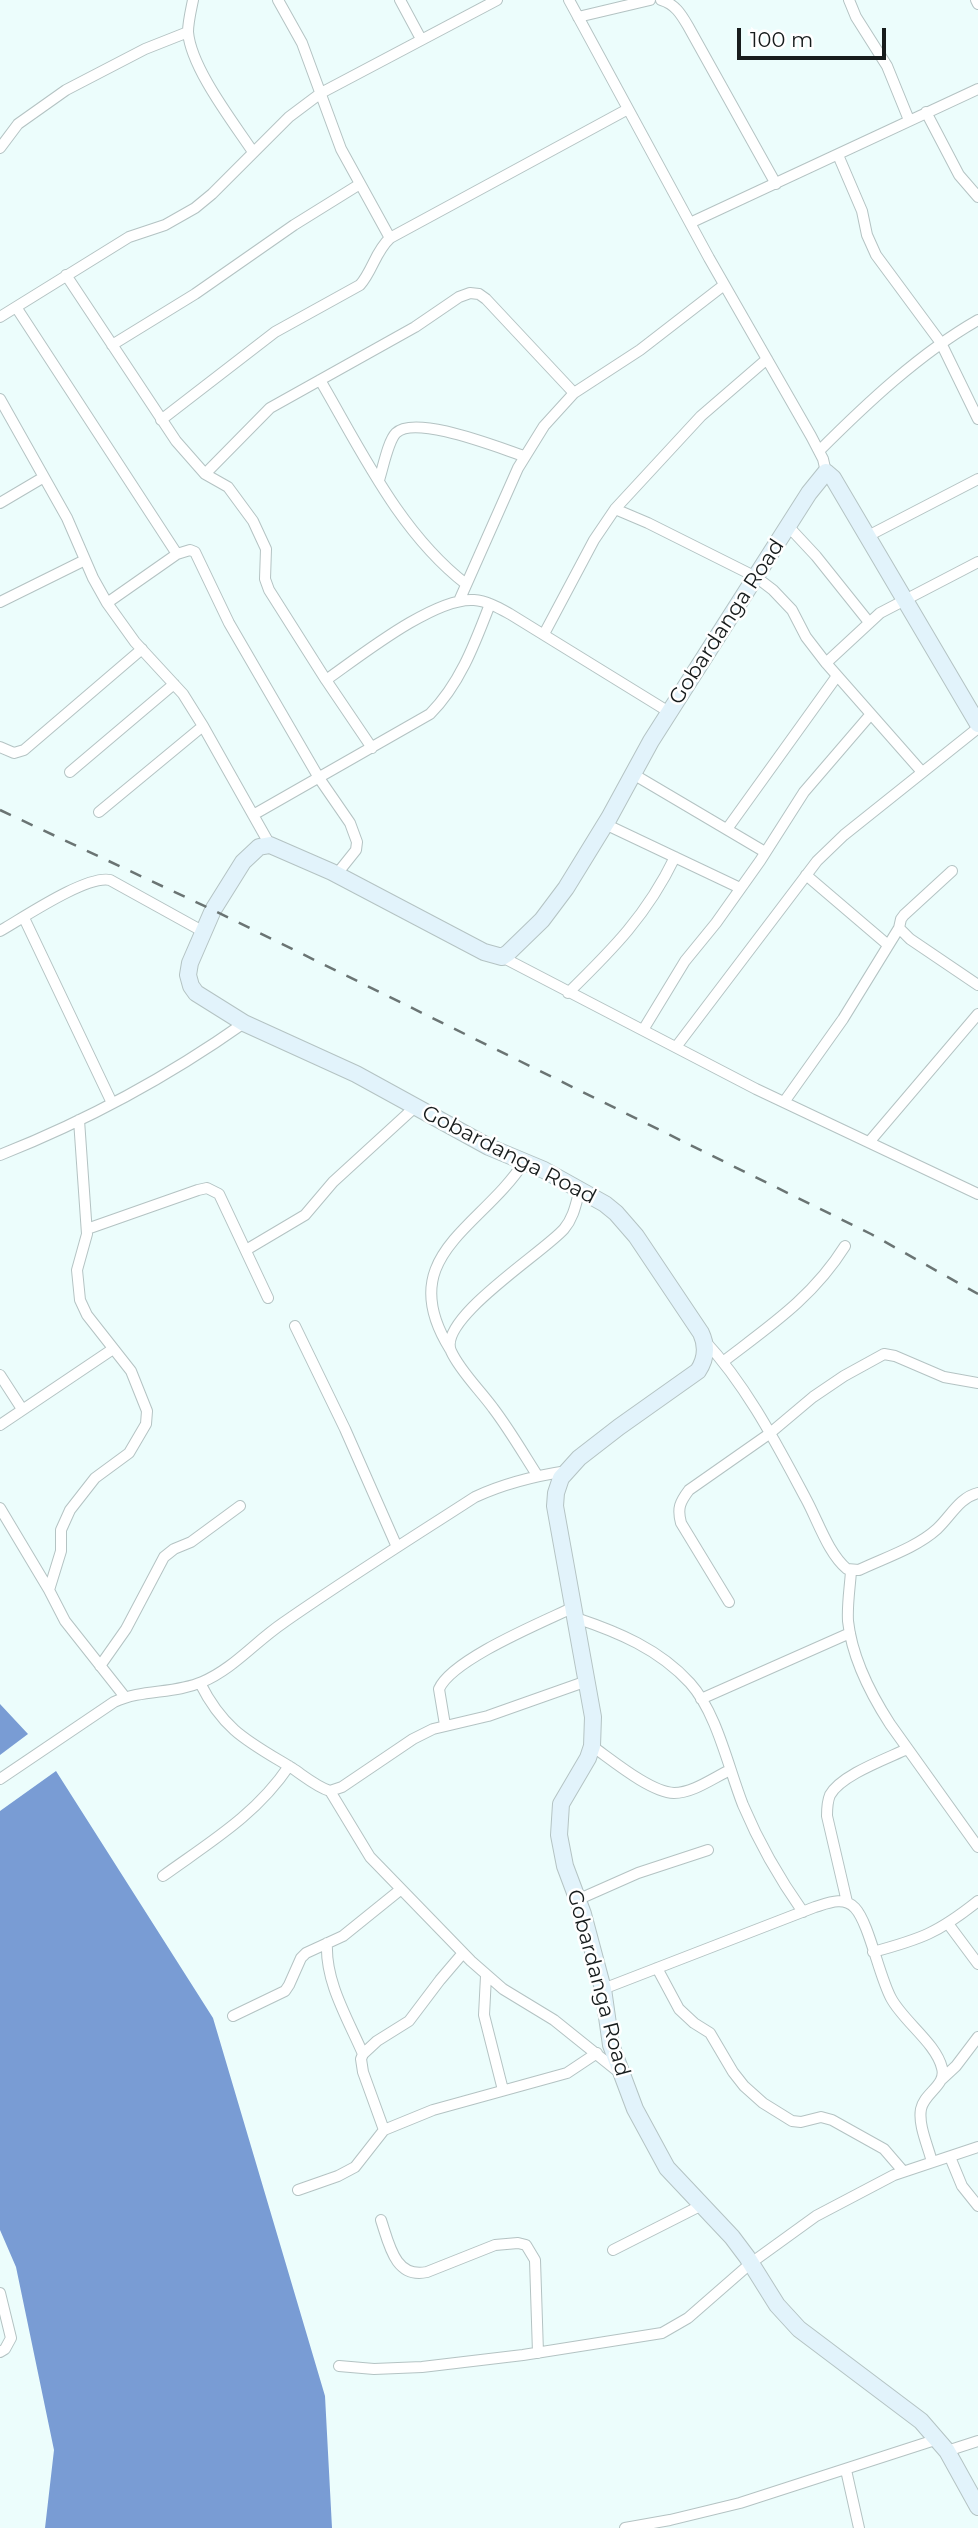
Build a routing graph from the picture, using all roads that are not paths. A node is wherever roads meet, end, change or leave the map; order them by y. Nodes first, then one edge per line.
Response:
1 (193, 0) edge
2 (278, 0) edge
3 (400, 0) edge
4 (497, 0) edge
5 (569, 0) edge
6 (650, 0) edge
7 (661, 0) edge
8 (849, 0) edge
9 (578, 17) junction
10 (188, 32) junction
11 (421, 38) junction
12 (978, 89) edge
13 (321, 93) junction
14 (628, 109) junction
15 (926, 112) junction
16 (909, 120) junction
17 (0, 148) edge
18 (253, 152) junction
19 (838, 155) junction
20 (360, 184) junction
21 (776, 184) junction
22 (978, 197) edge
23 (690, 223) junction
24 (390, 238) junction
25 (66, 275) junction
26 (724, 285) junction
27 (16, 307) junction
28 (0, 317) edge
29 (978, 320) edge
30 (941, 344) junction
31 (112, 345) junction
32 (767, 359) junction
33 (320, 380) junction
34 (574, 393) junction
35 (0, 399) edge
36 (978, 419) edge
37 (161, 420) junction
38 (819, 451) junction
39 (524, 456) junction
40 (826, 472) junction
41 (205, 474) junction
42 (44, 477) junction
43 (978, 479) edge
44 (379, 480) junction
45 (0, 503) edge
46 (615, 509) junction
47 (788, 526) junction
48 (868, 536) junction
49 (177, 554) junction
50 (85, 560) junction
51 (978, 562) edge
52 (756, 577) junction
53 (466, 584) junction
54 (0, 601) edge
55 (459, 601) junction
56 (907, 601) junction
57 (107, 603) junction
58 (490, 604) junction
59 (868, 621) junction
60 (544, 634) junction
61 (142, 649) junction
62 (826, 663) junction
63 (837, 676) junction
64 (326, 681) junction
65 (174, 684) junction
66 (669, 712) junction
67 (871, 714) junction
68 (203, 726) junction
69 (978, 726) edge
70 (0, 747) edge
71 (372, 748) junction
72 (71, 772) dead end
73 (922, 772) junction
74 (633, 774) junction
75 (319, 779) junction
76 (99, 812) dead end
77 (253, 815) junction
78 (605, 824) junction
79 (727, 829) junction
80 (270, 845) junction
81 (765, 852) junction
82 (675, 857) junction
83 (952, 871) dead end
84 (336, 874) junction
85 (806, 875) junction
86 (740, 888) junction
87 (24, 918) junction
88 (899, 928) junction
89 (0, 931) edge
90 (204, 932) junction
91 (888, 945) junction
92 (502, 957) junction
93 (978, 985) edge
94 (568, 993) junction
95 (978, 1013) edge
96 (244, 1023) junction
97 (643, 1030) junction
98 (676, 1047) junction
99 (784, 1102) junction
100 (112, 1103) junction
101 (415, 1107) junction
102 (79, 1121) junction
103 (870, 1141) junction
104 (0, 1155) edge
105 (524, 1162) junction
106 (580, 1189) junction
107 (978, 1194) edge
108 (87, 1229) junction
109 (845, 1246) dead end
110 (246, 1250) junction
111 (268, 1298) dead end
112 (295, 1326) dead end
113 (704, 1340) junction
114 (113, 1349) junction
115 (450, 1350) junction
116 (724, 1361) junction
117 (0, 1375) edge
118 (978, 1383) edge
119 (22, 1409) junction
120 (0, 1425) edge
121 (769, 1434) junction
122 (567, 1471) junction
123 (537, 1475) junction
124 (978, 1493) edge
125 (240, 1506) dead end
126 (0, 1508) edge
127 (397, 1547) junction
128 (851, 1571) junction
129 (49, 1590) junction
130 (729, 1602) dead end
131 (575, 1612) junction
132 (850, 1633) junction
133 (100, 1666) junction
134 (587, 1681) junction
135 (200, 1683) junction
136 (125, 1697) junction
137 (701, 1699) junction
138 (445, 1725) junction
139 (592, 1746) junction
140 (907, 1749) junction
141 (289, 1766) junction
142 (730, 1770) junction
143 (0, 1779) edge
144 (330, 1791) junction
145 (978, 1847) edge
146 (708, 1850) dead end
147 (163, 1876) dead end
148 (400, 1890) junction
149 (578, 1900) junction
150 (847, 1902) junction
151 (978, 1902) edge
152 (803, 1912) junction
153 (949, 1925) junction
154 (327, 1943) junction
155 (873, 1952) junction
156 (463, 1953) junction
157 (978, 1964) edge
158 (657, 1968) junction
159 (486, 1976) junction
160 (603, 1989) junction
161 (233, 2016) dead end
162 (978, 2037) edge
163 (597, 2053) junction
164 (363, 2054) junction
165 (620, 2073) junction
166 (942, 2079) junction
167 (503, 2090) junction
168 (384, 2130) junction
169 (978, 2147) edge
170 (950, 2157) junction
171 (932, 2162) junction
172 (903, 2171) junction
173 (298, 2190) dead end
174 (702, 2205) junction
175 (978, 2206) edge
176 (381, 2220) dead end
177 (613, 2250) dead end
178 (751, 2263) junction
179 (0, 2293) edge
180 (2, 2307) edge
181 (0, 2352) edge
182 (538, 2353) junction
183 (339, 2366) dead end
184 (978, 2441) edge
185 (942, 2445) junction
186 (846, 2469) junction
187 (978, 2507) edge
188 (625, 2528) edge
189 (859, 2528) edge

1 - 10 street
2 - 13 street
3 - 11 street
4 - 11 street
5 - 9 street
6 - 9 street
7 - 21 street
8 - 16 street
9 - 14 street
10 - 17 street
10 - 18 street
11 - 13 street
12 - 15 street
13 - 18 street
13 - 20 street
14 - 23 street
14 - 24 street
15 - 16 street
15 - 22 street
16 - 19 street
18 - 25 street
19 - 21 street
19 - 30 street
20 - 24 street
20 - 31 street
21 - 23 street
23 - 26 street
24 - 37 street
25 - 27 street
25 - 31 street
26 - 32 street
26 - 34 street
27 - 28 street
27 - 49 street
29 - 30 street
30 - 36 street
30 - 38 street
31 - 37 street
32 - 38 street
32 - 46 street
33 - 34 street
33 - 41 street
33 - 44 street
34 - 39 street
35 - 42 street
37 - 41 street
38 - 40 street
39 - 44 street
39 - 53 street
40 - 47 main road, Gobardanga Road
40 - 48 main road
41 - 64 street
42 - 45 street
42 - 50 street
43 - 48 street
44 - 53 street
46 - 52 street
46 - 60 street
47 - 52 main road, Gobardanga Road
47 - 59 street
48 - 56 main road
49 - 57 street
49 - 75 street
50 - 54 street
50 - 57 street
51 - 56 street
52 - 62 street
52 - 66 main road, Gobardanga Road
53 - 55 street
55 - 58 street
55 - 64 street
56 - 59 street
56 - 69 main road
57 - 61 street
58 - 60 street
58 - 71 street
59 - 62 street
60 - 66 street
61 - 65 street
61 - 70 street
62 - 63 street
63 - 67 street
63 - 79 street
64 - 71 street
65 - 68 street
65 - 72 street
66 - 74 main road, Gobardanga Road
67 - 73 street
67 - 81 street
68 - 76 street
68 - 77 street
69 - 73 street
71 - 75 street
73 - 85 street
74 - 78 main road, Gobardanga Road
74 - 79 street
75 - 77 street
75 - 84 street
77 - 80 street
78 - 82 street
78 - 92 main road, Gobardanga Road
79 - 81 street
80 - 84 main road
80 - 90 main road, Gobardanga Road
81 - 86 street
82 - 86 street
82 - 94 street
83 - 88 street
84 - 92 main road
85 - 91 street
85 - 98 street
86 - 97 street
87 - 89 street
87 - 90 street
87 - 100 street
88 - 91 street
88 - 93 street
90 - 96 main road, Gobardanga Road
91 - 99 street
92 - 94 street
94 - 97 street
95 - 103 street
96 - 100 street
96 - 101 main road, Gobardanga Road
97 - 98 street
98 - 99 street
99 - 103 street
100 - 102 street
101 - 105 main road, Gobardanga Road
101 - 110 street
102 - 104 street
102 - 108 street
103 - 107 street
105 - 106 main road, Gobardanga Road
105 - 115 street
106 - 113 main road, Gobardanga Road
106 - 115 street
108 - 110 street
108 - 114 street
109 - 116 street
110 - 111 street
112 - 127 street
113 - 116 street
113 - 122 main road
114 - 119 street
114 - 129 street
115 - 123 street
116 - 121 street
117 - 119 street
118 - 121 street
119 - 120 street
121 - 128 street
121 - 130 street
122 - 123 street
122 - 131 main road, Gobardanga Road
123 - 127 street
124 - 128 street
125 - 133 street
126 - 129 street
127 - 135 street
128 - 132 street
129 - 133 street
131 - 134 main road, Gobardanga Road
131 - 137 street
131 - 138 street
132 - 137 street
132 - 140 street
133 - 136 street
134 - 138 street
134 - 139 main road, Gobardanga Road
135 - 136 street
135 - 141 street
136 - 143 street
137 - 142 street
138 - 144 street
139 - 142 street
139 - 149 main road, Gobardanga Road
140 - 145 street
140 - 150 street
141 - 144 street
141 - 147 street
142 - 152 street
144 - 148 street
146 - 149 street
148 - 154 street
148 - 156 street
149 - 160 main road, Gobardanga Road
150 - 152 street
150 - 155 street
151 - 153 street
152 - 158 street
153 - 155 street
153 - 157 street
154 - 161 street
154 - 164 street
155 - 166 street
156 - 159 street
156 - 164 street
158 - 160 street
158 - 172 street
159 - 163 street
159 - 167 street
160 - 165 main road, Gobardanga Road
162 - 166 street
163 - 165 street
163 - 167 street
164 - 168 street
165 - 174 main road, Gobardanga Road
166 - 171 street
167 - 168 street
168 - 173 street
169 - 170 street
170 - 171 street
170 - 175 street
171 - 172 street
172 - 178 street
174 - 177 street
174 - 178 main road, Gobardanga Road
176 - 182 street
178 - 182 street
178 - 185 main road, Gobardanga Road
179 - 180 street
180 - 181 street
182 - 183 street
184 - 185 street
185 - 186 street
185 - 187 main road, Gobardanga Road
186 - 188 street
186 - 189 street

